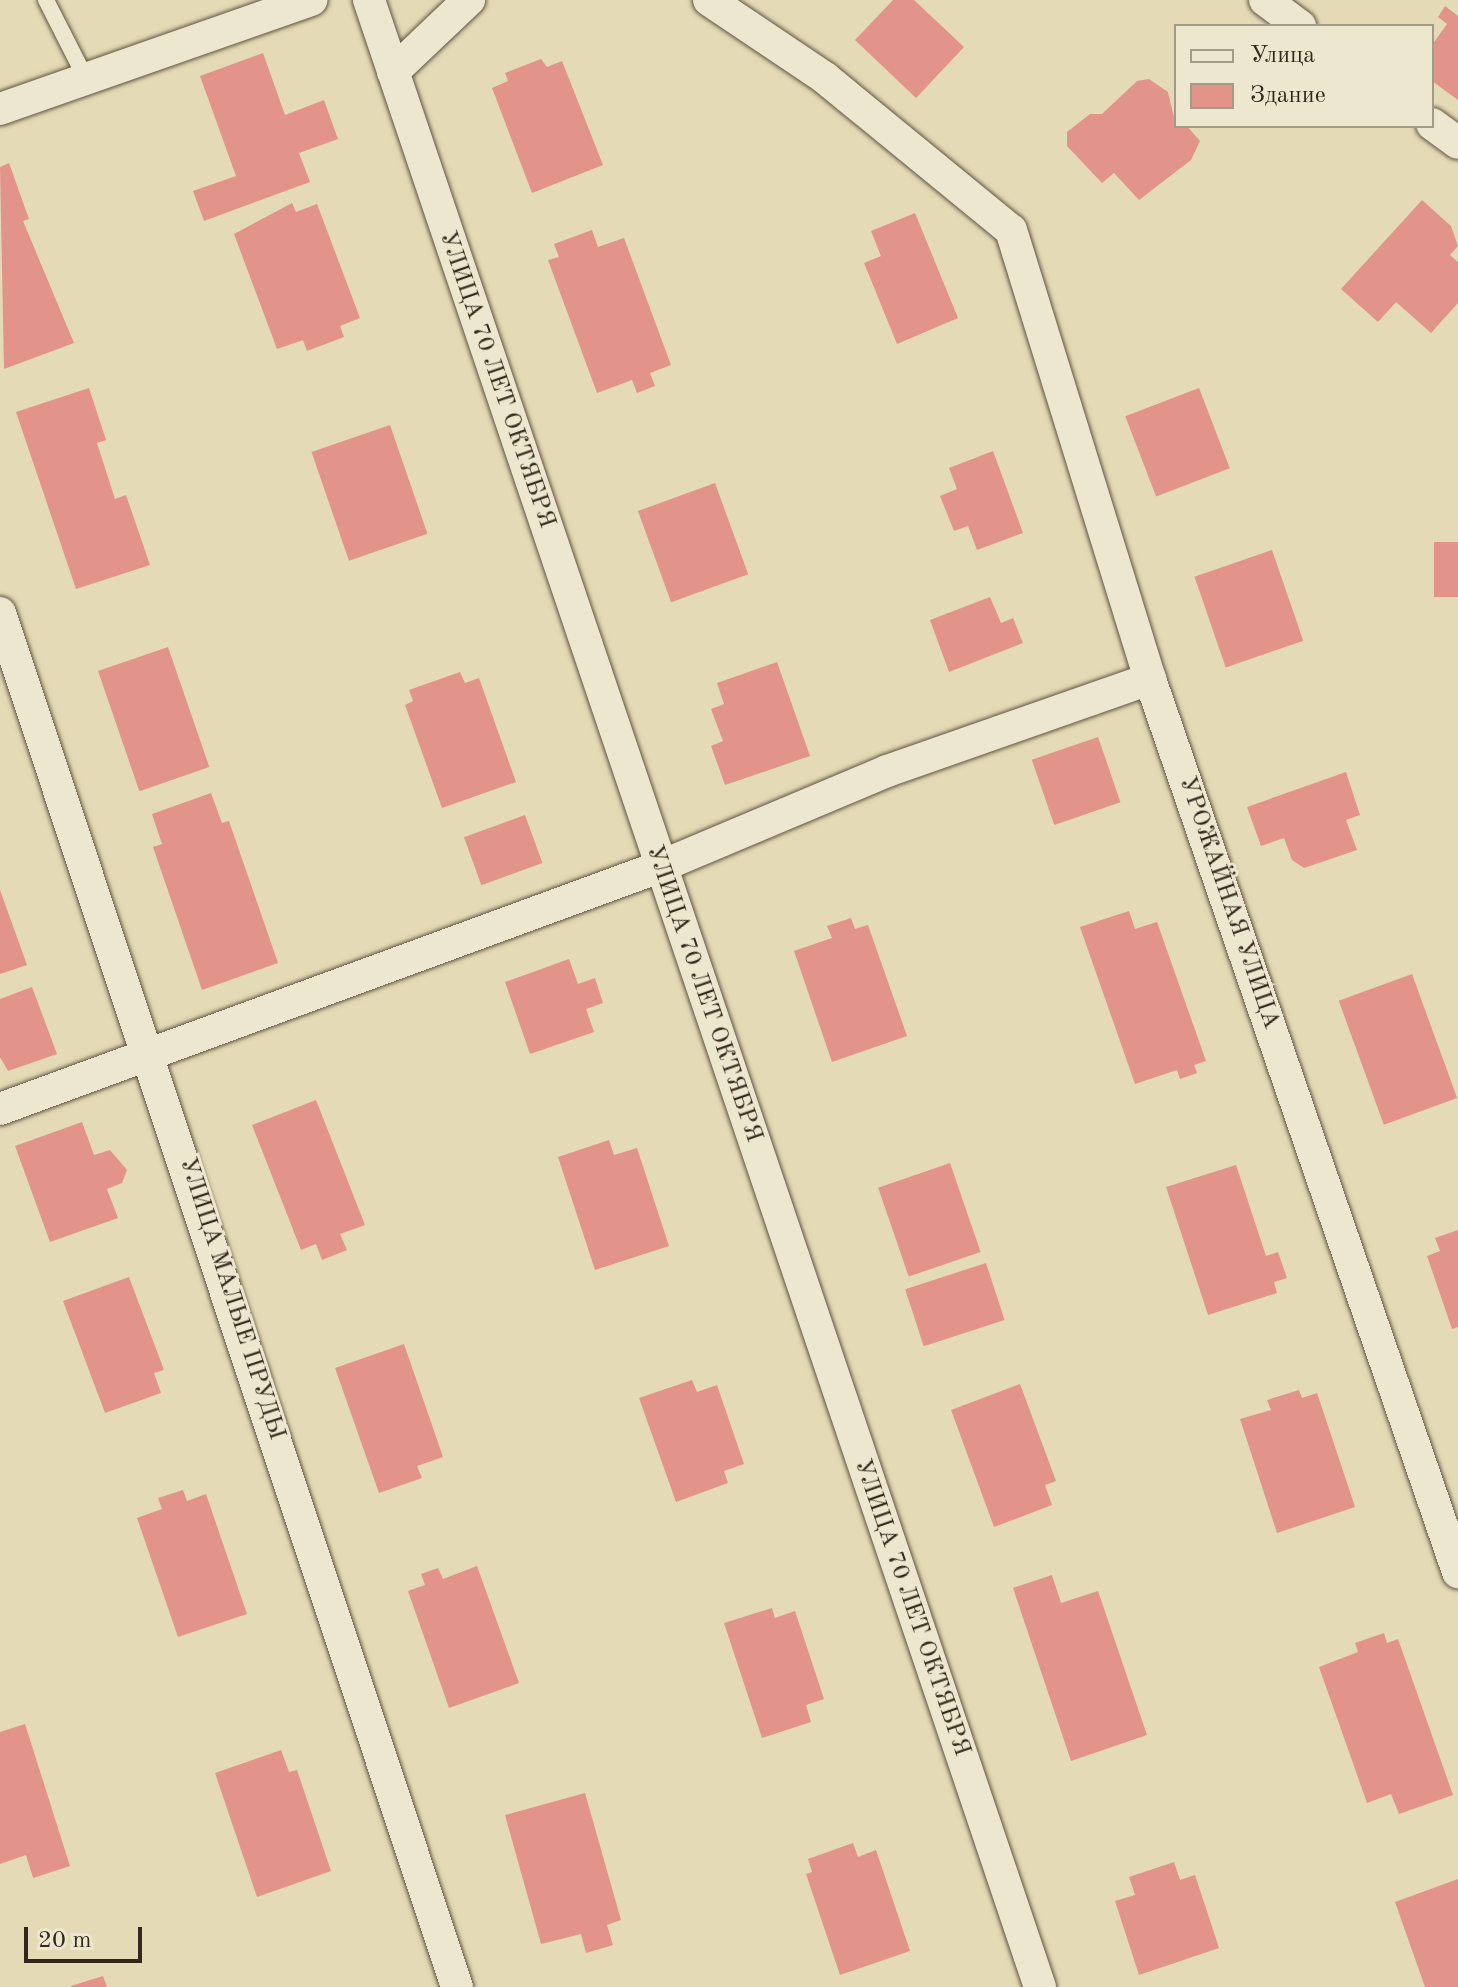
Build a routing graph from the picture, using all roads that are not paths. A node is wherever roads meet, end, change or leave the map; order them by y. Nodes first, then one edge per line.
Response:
1 (46, 0) edge
2 (312, 0) edge
3 (369, 0) edge
4 (469, 0) edge
5 (709, 0) edge
6 (1265, 0) edge
7 (1297, 24) edge
8 (393, 72) junction
9 (86, 79) junction
10 (0, 109) edge
11 (1434, 125) edge
12 (1458, 143) edge
13 (0, 613) edge
14 (1150, 679) junction
15 (659, 867) junction
16 (150, 1054) junction
17 (0, 1109) edge
18 (1458, 1572) edge
19 (457, 1987) edge
20 (1040, 1987) edge

1 - 9 lane
2 - 9 street
3 - 8 street, УЛИЦА 70 ЛЕТ ОКТЯБРЯ
4 - 8 street
5 - 14 street, УРОЖАЙНАЯ УЛИЦА
6 - 7 street
8 - 15 street, УЛИЦА 70 ЛЕТ ОКТЯБРЯ
9 - 10 street
11 - 12 street
13 - 16 street, УЛИЦА МАЛЫЕ ПРУДЫ
14 - 15 street
14 - 18 street, УРОЖАЙНАЯ УЛИЦА
15 - 16 street
15 - 20 street, УЛИЦА 70 ЛЕТ ОКТЯБРЯ
16 - 17 street
16 - 19 street, УЛИЦА МАЛЫЕ ПРУДЫ

